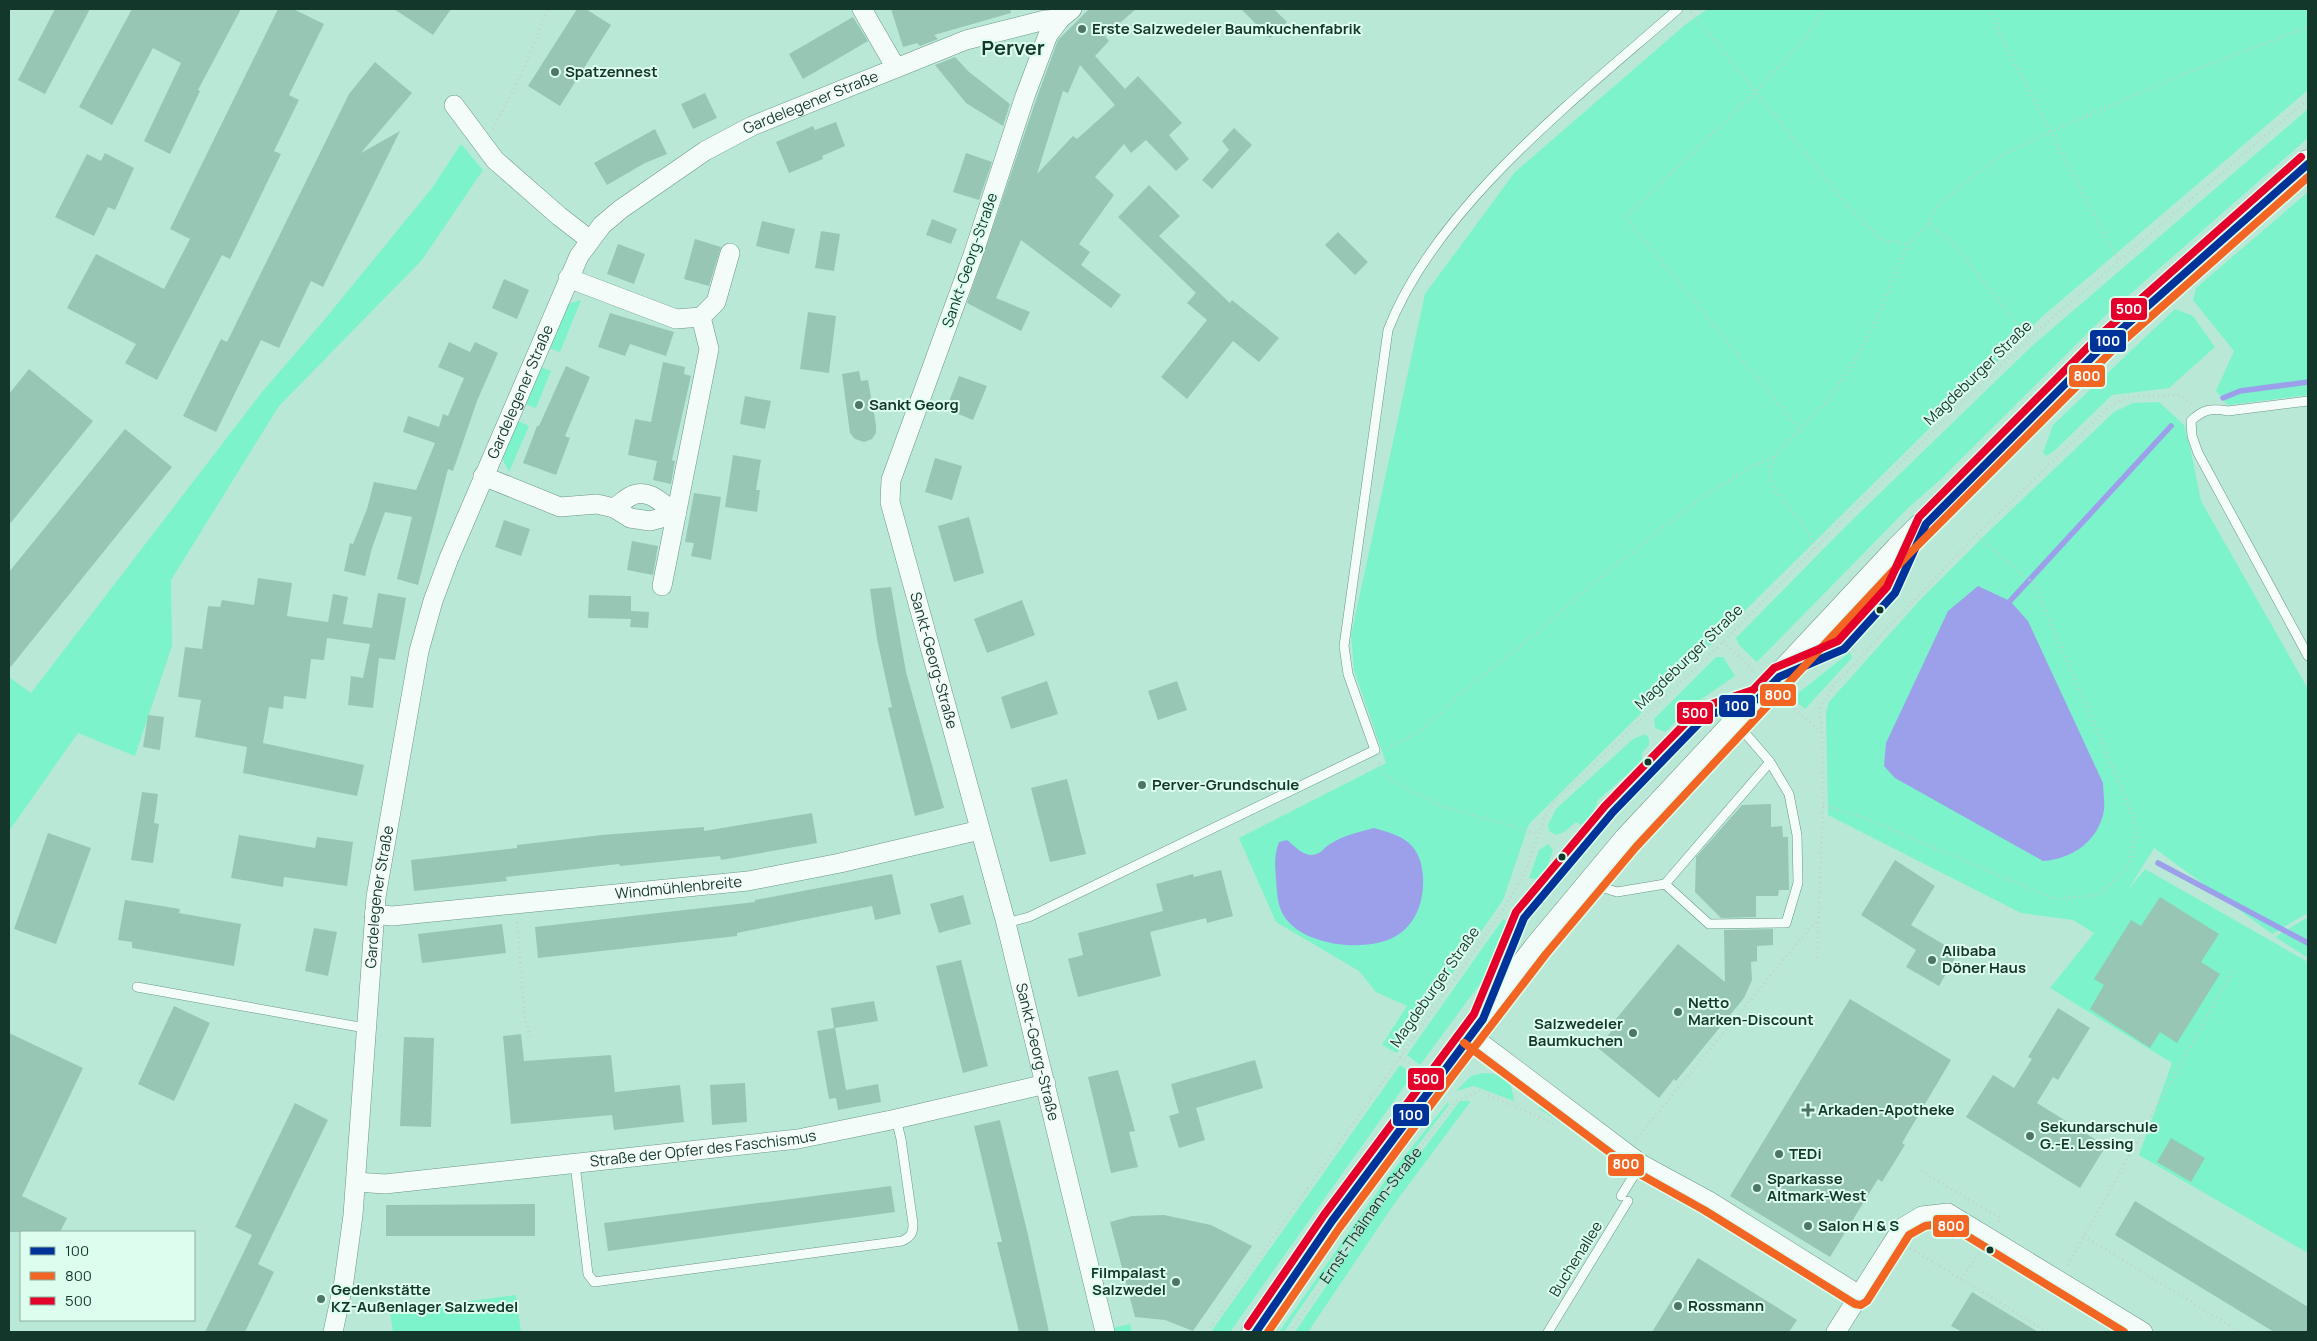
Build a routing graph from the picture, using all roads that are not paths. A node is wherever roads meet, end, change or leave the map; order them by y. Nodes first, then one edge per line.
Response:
1 (862, 9) edge
2 (1678, 9) edge
3 (1066, 14) edge
4 (896, 68) junction
5 (454, 105) dead end
6 (2308, 164) edge
7 (590, 240) junction
8 (730, 253) dead end
9 (568, 278) junction
10 (701, 317) junction
11 (2308, 401) edge
12 (483, 476) junction
13 (614, 508) junction
14 (676, 514) junction
15 (662, 586) dead end
16 (2308, 656) edge
17 (1758, 699) junction
18 (1736, 723) junction
19 (1770, 762) junction
20 (980, 830) junction
21 (1590, 883) junction
22 (1665, 884) junction
23 (374, 914) junction
24 (1006, 924) junction
25 (138, 987) dead end
26 (1477, 1027) junction
27 (365, 1028) junction
28 (1046, 1084) junction
29 (896, 1119) junction
30 (575, 1164) junction
31 (1641, 1164) junction
32 (356, 1182) junction
33 (1859, 1295) junction
34 (333, 1332) edge
35 (1105, 1332) edge
36 (1256, 1332) edge
37 (1548, 1332) edge
38 (1836, 1332) edge
39 (2143, 1332) edge

1 - 4 street
2 - 24 lane
3 - 4 street, Gardelegener Straße
3 - 20 street, Sankt-Georg-Straße
4 - 7 street, Gardelegener Straße
5 - 7 street
6 - 17 main road, Ernst-Thälmann-Straße
7 - 9 street, Gardelegener Straße
8 - 10 street
9 - 10 street
9 - 12 street, Gardelegener Straße
10 - 14 street
11 - 16 lane
12 - 13 street, Gardelegener Straße
12 - 23 street, Gardelegener Straße
13 - 14 street, Gardelegener Straße
13 - 14 street
14 - 15 street
17 - 18 main road, Ernst-Thälmann-Straße
17 - 26 lane
18 - 19 lane
18 - 21 main road, Ernst-Thälmann-Straße
19 - 22 lane
19 - 22 lane
20 - 23 street, Windmühlenbreite
20 - 24 street, Sankt-Georg-Straße
21 - 22 lane
21 - 26 main road, Ernst-Thälmann-Straße
23 - 27 street, Gardelegener Straße
24 - 28 street, Sankt-Georg-Straße
25 - 27 lane
26 - 31 street
26 - 36 main road, Ernst-Thälmann-Straße
27 - 32 street, Gardelegener Straße
28 - 29 street, Straße der Opfer des Faschismus
28 - 35 street, Sankt-Georg-Straße
29 - 30 street, Straße der Opfer des Faschismus
29 - 30 lane
30 - 32 street, Straße der Opfer des Faschismus
31 - 33 street
31 - 37 lane, Buchenallee
32 - 34 street, Gardelegener Straße
33 - 38 street
33 - 39 street

